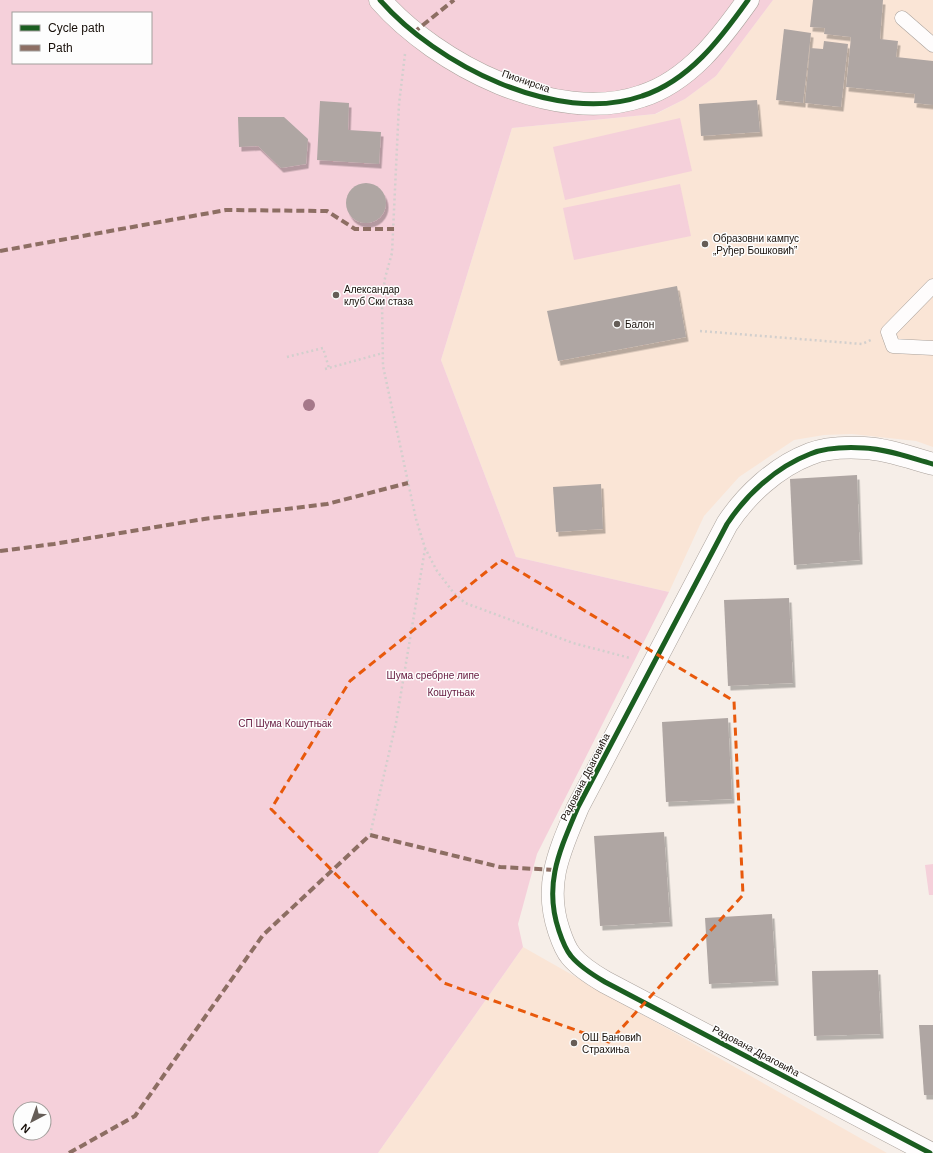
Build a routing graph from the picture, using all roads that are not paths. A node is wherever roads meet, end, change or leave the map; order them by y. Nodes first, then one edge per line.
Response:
1 (380, 0) edge
2 (748, 0) edge
3 (902, 18) dead end
4 (933, 45) edge
5 (933, 286) edge
6 (933, 348) edge
7 (933, 464) edge
8 (930, 1153) edge

1 - 2 street, Пионирска
3 - 4 lane
5 - 6 lane
7 - 8 street, Радована Драговића

